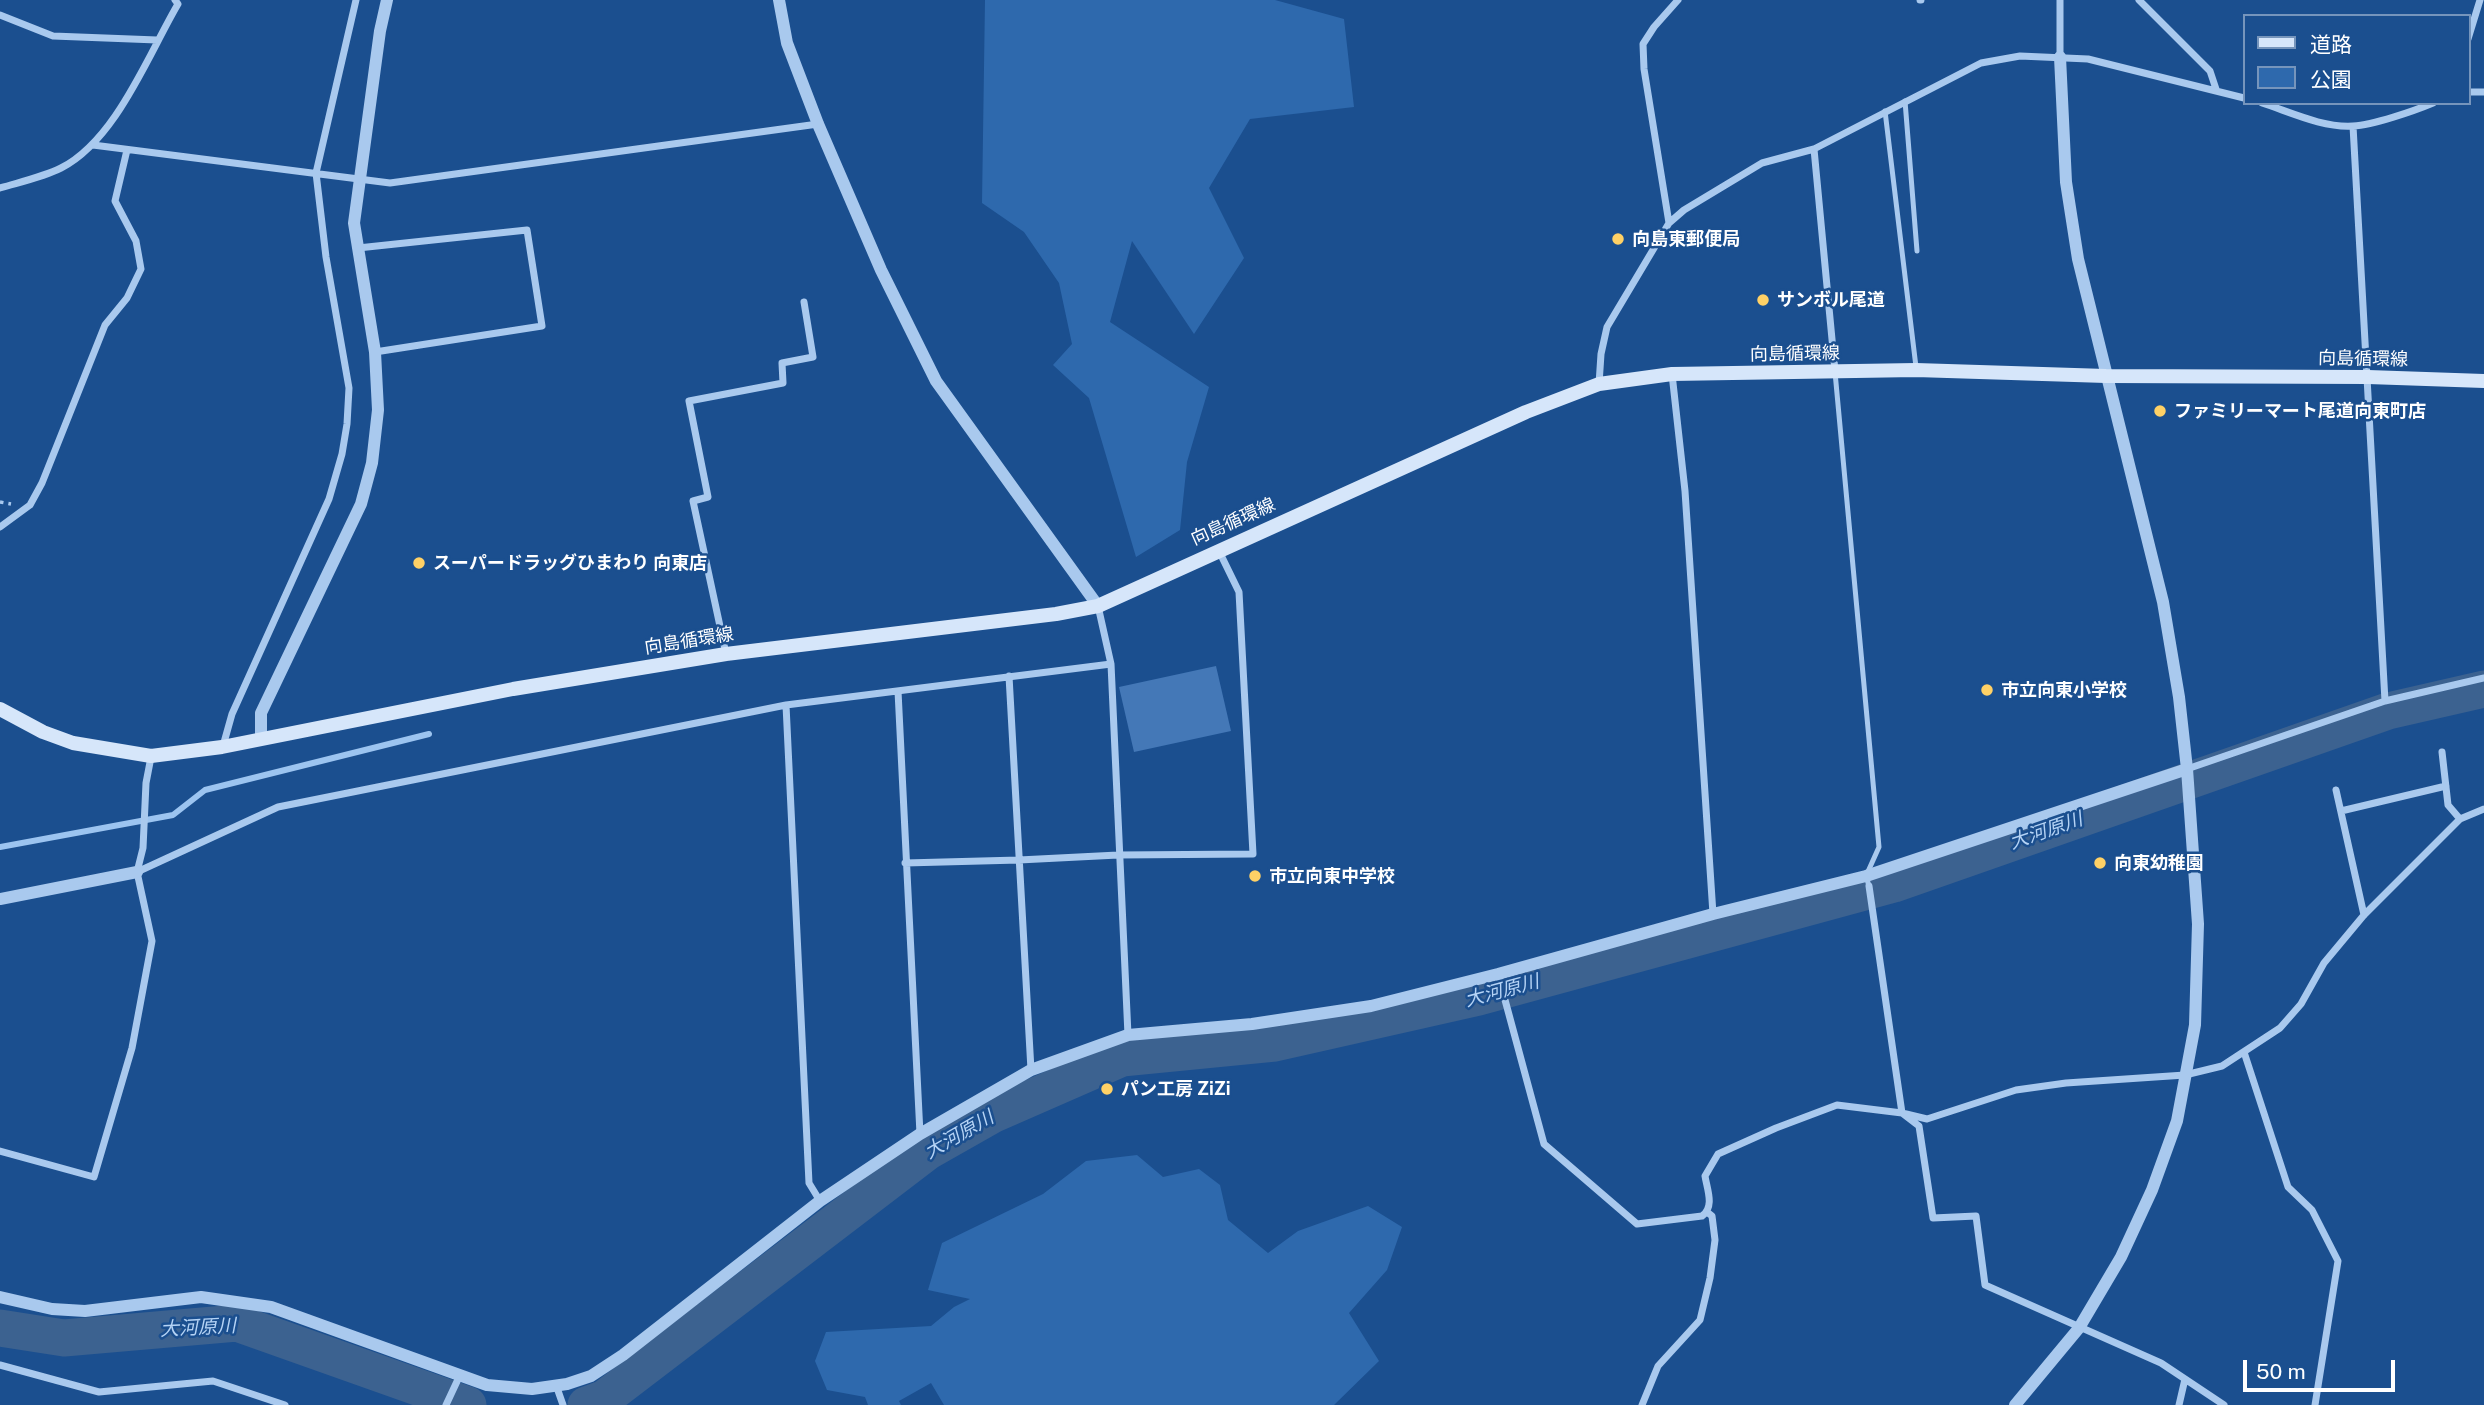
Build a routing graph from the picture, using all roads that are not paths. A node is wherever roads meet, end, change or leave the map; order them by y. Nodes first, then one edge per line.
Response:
1 (176, 0) edge
2 (356, 0) edge
3 (387, 0) edge
4 (779, 0) edge
5 (1678, 0) edge
6 (2060, 0) edge
7 (2139, 0) edge
8 (2480, 0) edge
9 (0, 15) edge
10 (2470, 32) edge
11 (157, 40) junction
12 (2060, 57) junction
13 (2216, 89) junction
14 (2242, 97) edge
15 (1905, 101) junction
16 (2268, 105) edge
17 (2428, 105) edge
18 (1885, 111) junction
19 (818, 124) junction
20 (2353, 126) junction
21 (93, 145) junction
22 (1814, 149) junction
23 (127, 150) junction
24 (316, 173) junction
25 (360, 180) junction
26 (0, 188) edge
27 (1668, 223) junction
28 (358, 248) junction
29 (1917, 251) dead end
30 (803, 302) dead end
31 (375, 352) junction
32 (1916, 370) junction
33 (1835, 373) junction
34 (1672, 374) junction
35 (2106, 376) junction
36 (2368, 377) junction
37 (2484, 382) edge
38 (1599, 384) junction
39 (0, 527) edge
40 (1218, 550) junction
41 (1098, 606) junction
42 (726, 654) junction
43 (1111, 664) junction
44 (1009, 676) junction
45 (2484, 678) edge
46 (898, 691) junction
47 (2385, 701) junction
48 (786, 705) junction
49 (0, 709) edge
50 (261, 739) junction
51 (222, 747) junction
52 (2442, 752) dead end
53 (151, 756) junction
54 (2187, 769) junction
55 (2446, 786) junction
56 (2336, 790) dead end
57 (2484, 809) edge
58 (2341, 811) junction
59 (2460, 820) junction
60 (1118, 855) junction
61 (1019, 860) junction
62 (905, 863) junction
63 (138, 872) junction
64 (1867, 881) junction
65 (1, 901) edge
66 (1713, 914) junction
67 (2364, 915) junction
68 (1498, 974) junction
69 (1128, 1035) junction
70 (2244, 1052) junction
71 (1031, 1070) junction
72 (2185, 1074) junction
73 (1902, 1113) junction
74 (920, 1134) junction
75 (0, 1151) edge
76 (820, 1201) junction
77 (1707, 1212) junction
78 (0, 1297) edge
79 (2079, 1328) junction
80 (0, 1365) edge
81 (460, 1374) junction
82 (2185, 1380) junction
83 (556, 1385) junction
84 (563, 1404) edge
85 (285, 1405) edge
86 (446, 1405) edge
87 (1642, 1405) edge
88 (2015, 1405) edge
89 (2179, 1405) edge
90 (2224, 1405) edge
91 (2315, 1405) edge

1 - 11 street
2 - 24 street
3 - 25 street
4 - 19 street
5 - 27 street
6 - 12 street
7 - 13 street
8 - 10 street
9 - 11 street
11 - 21 street
12 - 13 street
12 - 15 street
12 - 35 street
13 - 14 street
15 - 18 street
15 - 29 lane
16 - 20 street
17 - 20 street
18 - 22 street
18 - 32 lane
19 - 25 street
19 - 41 street
20 - 36 street
21 - 23 street
21 - 26 street
22 - 27 street
22 - 33 street
23 - 24 street
23 - 39 street
24 - 25 street
24 - 51 street
25 - 28 street
27 - 38 street
28 - 31 street
28 - 31 street
30 - 42 street
31 - 50 street
32 - 33 main road, 向島循環線
32 - 35 main road, 向島循環線
33 - 34 main road, 向島循環線
33 - 64 lane
34 - 38 main road, 向島循環線
34 - 66 street
35 - 36 main road, 向島循環線
35 - 54 street
36 - 37 main road, 向島循環線
36 - 47 street
38 - 40 main road, 向島循環線
40 - 41 main road, 向島循環線
40 - 60 street
41 - 42 main road, 向島循環線
41 - 43 street
42 - 50 main road, 向島循環線
43 - 44 street
43 - 60 street
44 - 46 street
44 - 61 street
45 - 47 street
46 - 48 street
46 - 62 street
47 - 54 street
48 - 63 street
48 - 76 street
49 - 53 main road, 向島循環線
50 - 51 main road, 向島循環線
51 - 53 main road, 向島循環線
52 - 55 street
53 - 63 street
54 - 64 street
54 - 72 street
55 - 58 street
55 - 59 street
56 - 58 street
57 - 59 street
58 - 67 street
59 - 67 street
60 - 61 street
60 - 69 street
61 - 62 street
61 - 71 street
62 - 74 street
63 - 65 street
63 - 75 street
64 - 66 street
64 - 73 street
66 - 68 street
67 - 70 street
68 - 69 street
68 - 77 street
69 - 71 street
70 - 72 street
70 - 91 street
71 - 74 street
72 - 73 street
72 - 79 street
73 - 77 street
73 - 79 street
74 - 76 street
76 - 83 street
77 - 87 street
78 - 81 street
79 - 82 street
79 - 88 street
80 - 85 street
81 - 83 street
81 - 86 street
82 - 89 street
82 - 90 street
83 - 84 street

